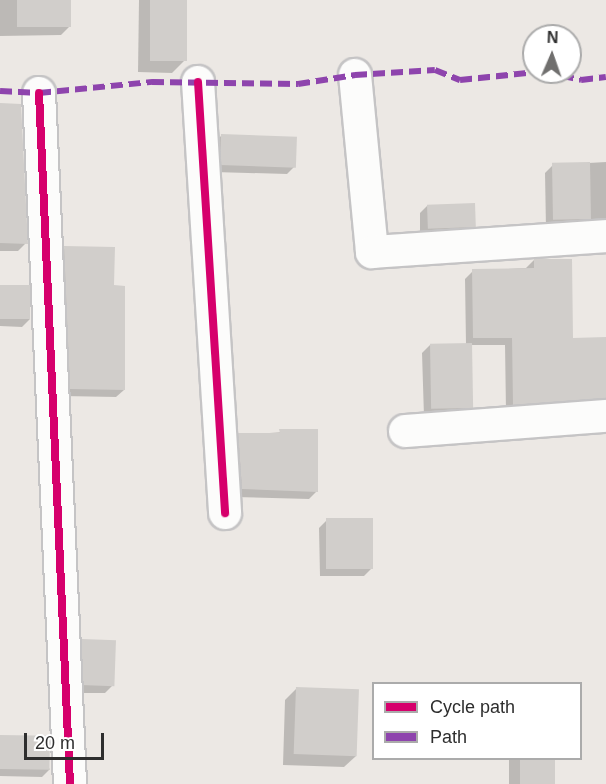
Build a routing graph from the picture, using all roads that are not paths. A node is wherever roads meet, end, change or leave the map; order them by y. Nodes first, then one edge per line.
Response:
1 (354, 75) dead end
2 (198, 82) dead end
3 (39, 93) dead end
4 (606, 236) edge
5 (606, 416) edge
6 (405, 431) dead end
7 (225, 513) dead end
8 (70, 784) edge

1 - 4 street
2 - 7 street
3 - 8 street
5 - 6 street

